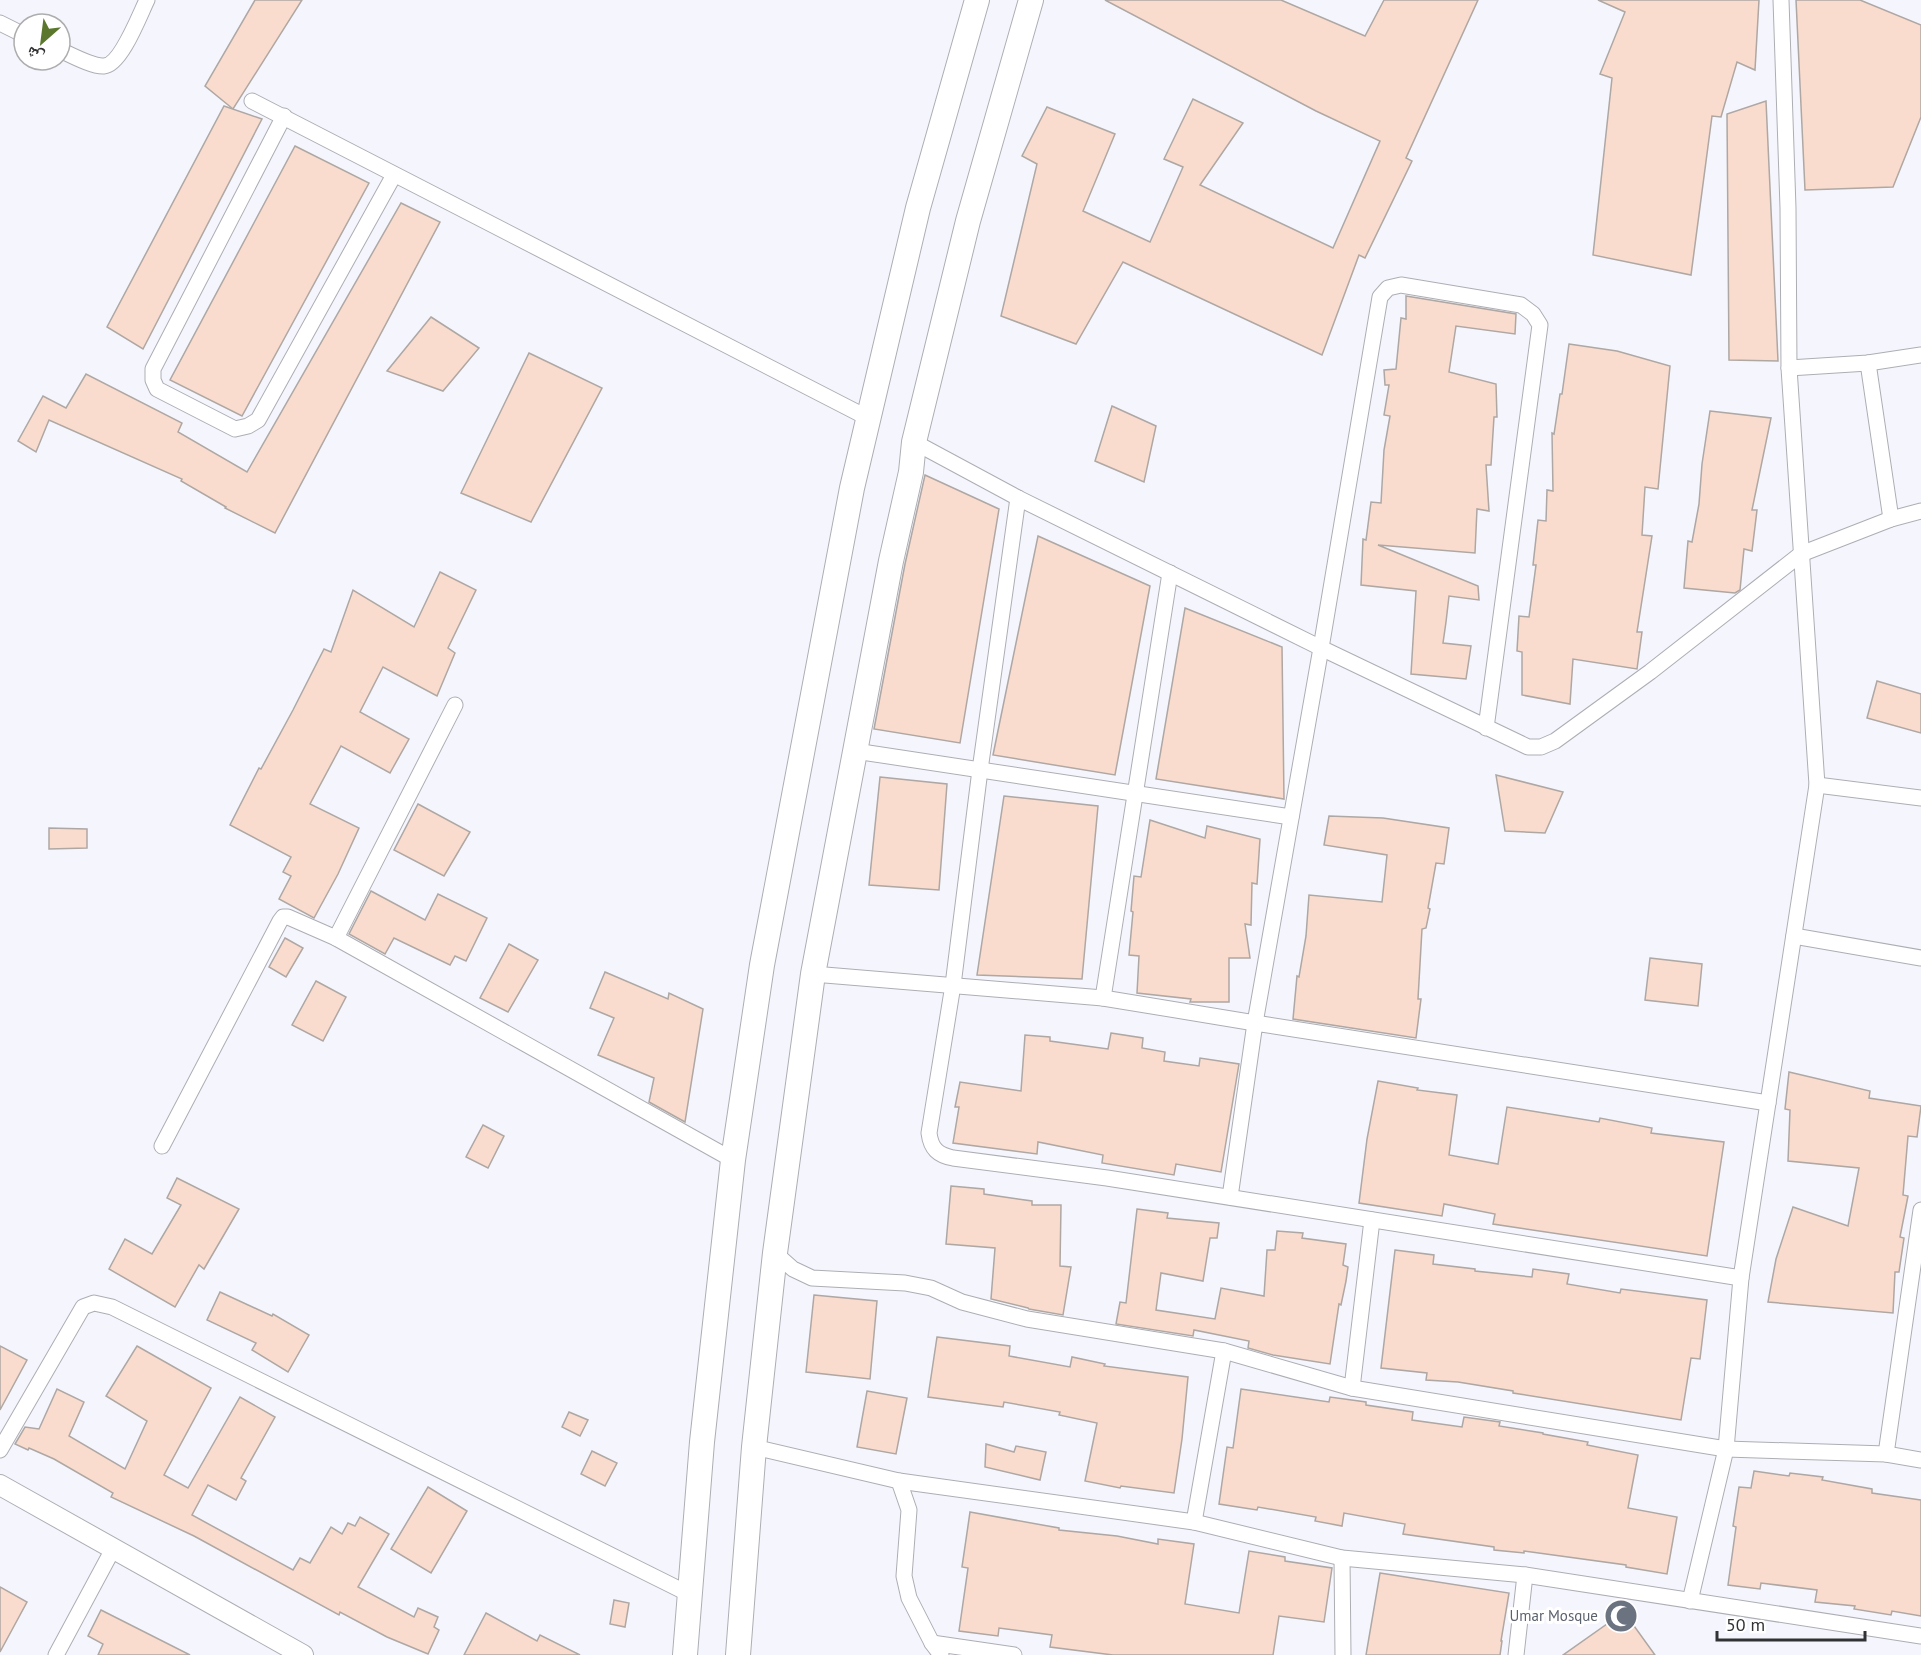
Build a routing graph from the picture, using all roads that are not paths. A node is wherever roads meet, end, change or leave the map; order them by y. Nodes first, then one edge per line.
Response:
1 (147, 0) edge
2 (977, 0) edge
3 (1031, 0) edge
4 (1780, 0) edge
5 (72, 55) edge
6 (252, 101) dead end
7 (284, 116) junction
8 (394, 175) junction
9 (1921, 355) edge
10 (1868, 363) junction
11 (1789, 368) junction
12 (868, 418) junction
13 (914, 442) junction
14 (1018, 498) junction
15 (1921, 511) edge
16 (1891, 519) junction
17 (1801, 554) junction
18 (1170, 573) junction
19 (1321, 648) junction
20 (455, 705) dead end
21 (1486, 728) junction
22 (855, 752) junction
23 (980, 770) junction
24 (1817, 785) junction
25 (1135, 793) junction
26 (1921, 798) edge
27 (1291, 817) junction
28 (1794, 936) junction
29 (336, 938) junction
30 (1921, 958) edge
31 (813, 974) junction
32 (953, 984) junction
33 (1103, 998) junction
34 (1255, 1023) junction
35 (1768, 1103) junction
36 (162, 1146) dead end
37 (733, 1160) junction
38 (1230, 1197) junction
39 (1921, 1210) edge
40 (1372, 1220) junction
41 (775, 1253) junction
42 (1741, 1278) junction
43 (1224, 1351) junction
44 (1352, 1388) junction
45 (754, 1447) junction
46 (1726, 1449) junction
47 (0, 1450) edge
48 (1886, 1454) junction
49 (1921, 1460) edge
50 (899, 1481) junction
51 (0, 1485) edge
52 (1194, 1522) junction
53 (113, 1549) junction
54 (1342, 1558) junction
55 (1525, 1575) junction
56 (691, 1595) junction
57 (1690, 1601) junction
58 (1921, 1636) edge
59 (936, 1649) edge
60 (280, 1650) edge
61 (56, 1655) edge
62 (303, 1655) edge
63 (685, 1655) edge
64 (738, 1655) edge
65 (1014, 1655) edge
66 (1343, 1655) edge
67 (1516, 1655) edge

1 - 5 street
2 - 12 main road
3 - 13 main road
4 - 11 street
6 - 7 street
7 - 8 street
7 - 8 street
8 - 12 street
9 - 10 street
10 - 11 street
10 - 16 street
11 - 17 street
12 - 37 main road
13 - 14 street
13 - 22 main road
14 - 18 street
14 - 23 street
15 - 16 street
16 - 17 street
17 - 21 street
17 - 24 street
18 - 19 street
18 - 25 street
19 - 21 street
19 - 21 street
19 - 27 street
20 - 29 street
22 - 23 street
22 - 31 main road
23 - 25 street
23 - 32 street
24 - 26 street
24 - 28 street
25 - 27 street
25 - 33 street
27 - 34 street
28 - 30 street
28 - 35 street
29 - 36 street
29 - 37 street
31 - 32 street
31 - 41 main road
32 - 33 street
32 - 38 street
33 - 34 street
34 - 35 street
34 - 38 street
35 - 42 street
37 - 56 main road
38 - 40 street
39 - 48 street
40 - 42 street
40 - 44 street
41 - 43 street
41 - 45 main road
42 - 46 street
43 - 44 street
43 - 52 street
44 - 46 street
45 - 50 street
45 - 64 main road
46 - 48 street
46 - 57 street
47 - 56 street
48 - 49 street
50 - 52 street
50 - 59 street
51 - 53 street
52 - 54 street
53 - 60 street
53 - 61 street
54 - 55 street
54 - 66 street
55 - 57 street
55 - 67 street
56 - 63 main road
57 - 58 street
59 - 65 street
60 - 62 street

